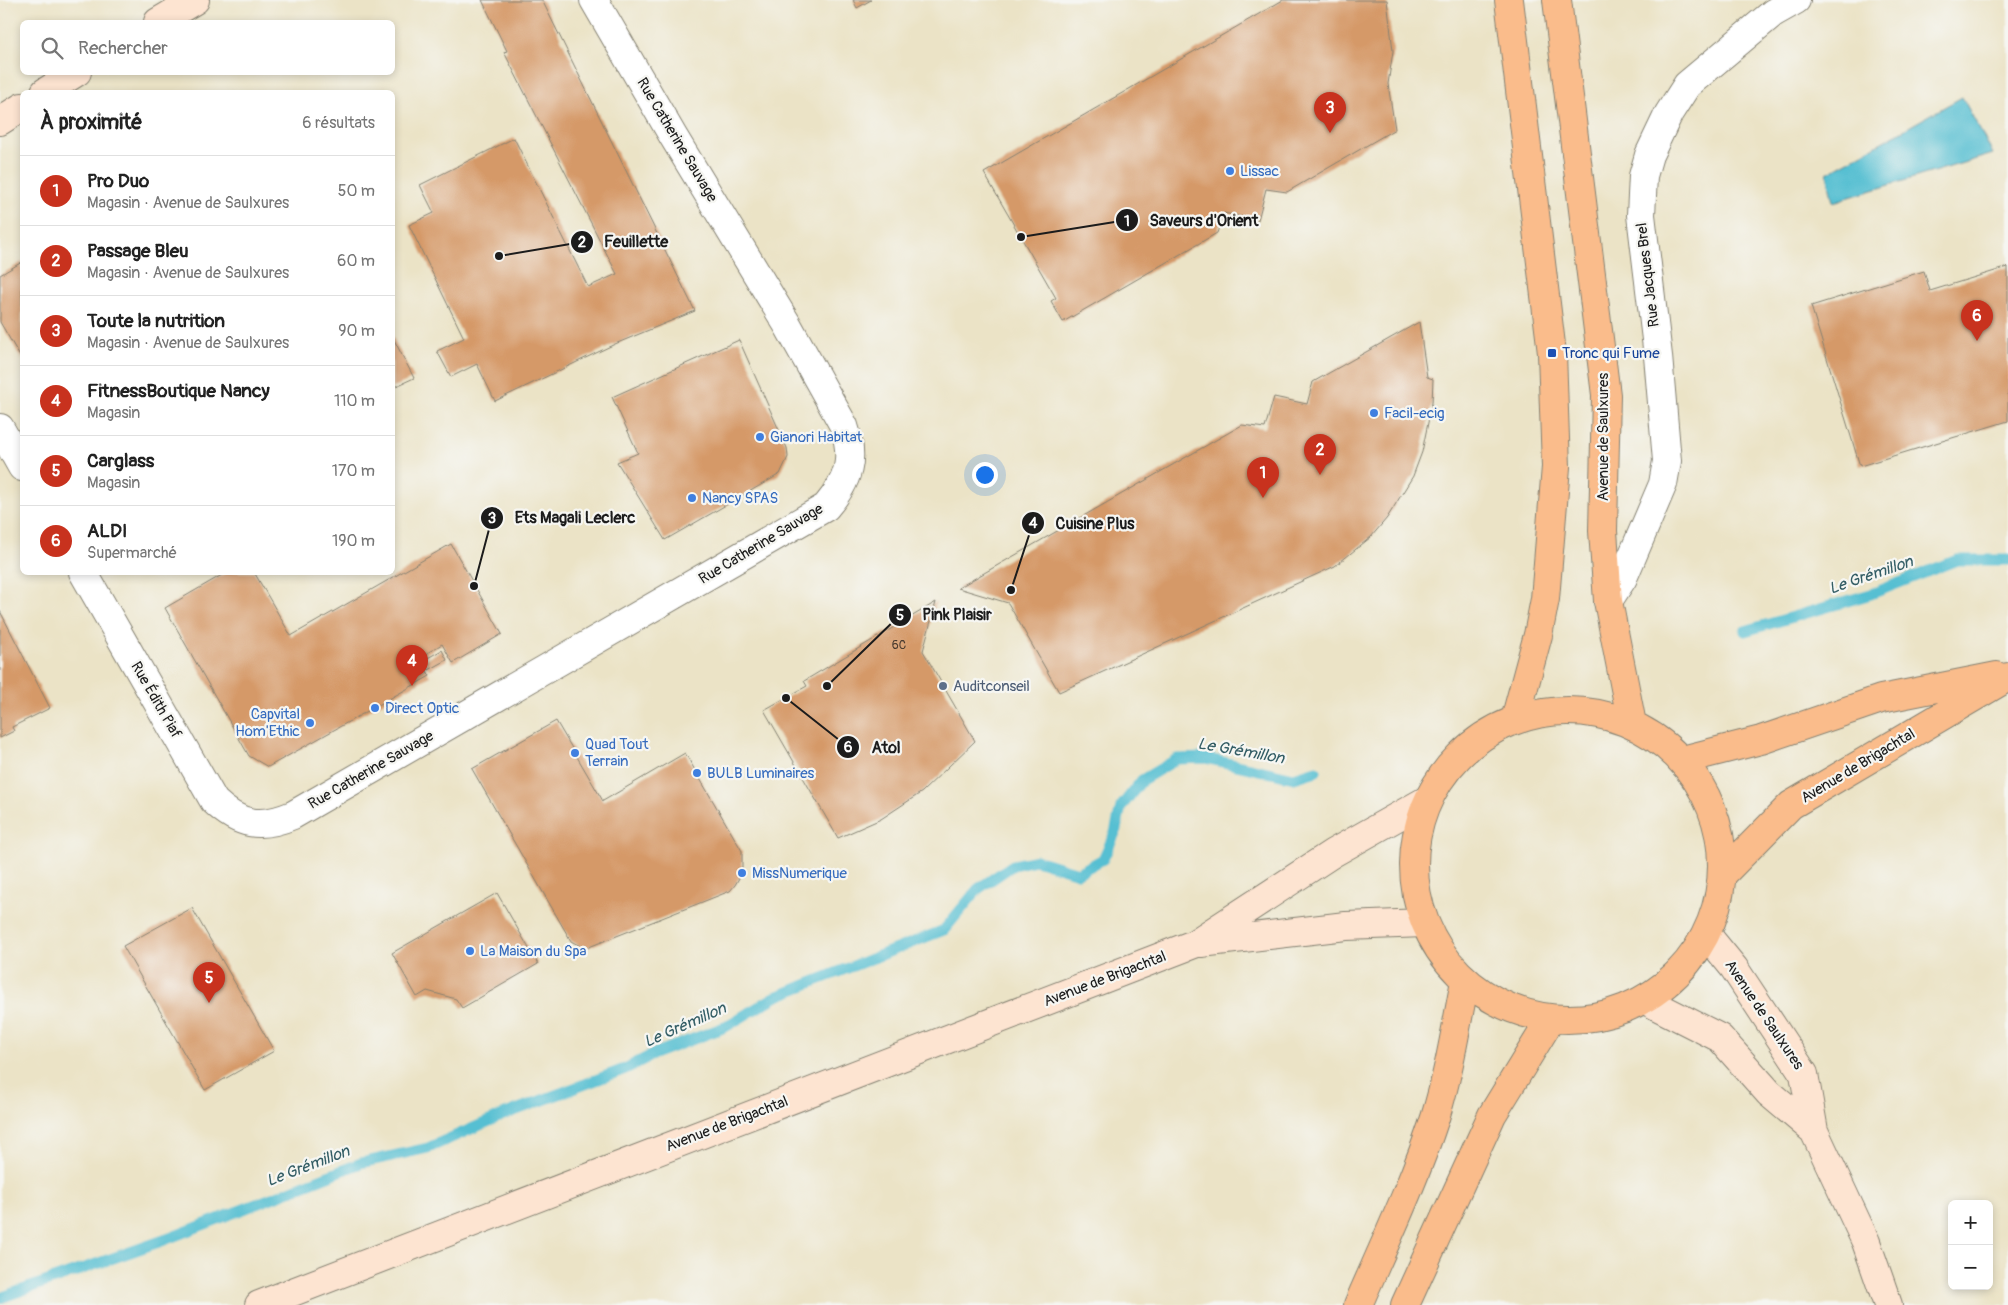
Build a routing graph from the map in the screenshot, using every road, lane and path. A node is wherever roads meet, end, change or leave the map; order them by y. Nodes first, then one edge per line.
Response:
1 (194, 0) edge
2 (594, 0) edge
3 (1509, 0) edge
4 (1557, 0) edge
5 (1796, 0) edge
6 (161, 20) edge
7 (72, 75) edge
8 (48, 90) edge
9 (20, 108) edge
10 (0, 121) edge
11 (0, 428) edge
12 (20, 463) edge
13 (85, 575) edge
14 (1608, 601) junction
15 (2008, 675) edge
16 (1515, 720) junction
17 (1632, 724) junction
18 (1682, 760) junction
19 (1427, 800) junction
20 (238, 820) joint
21 (1723, 874) junction
22 (1424, 923) junction
23 (1706, 935) junction
24 (1194, 944) junction
25 (1464, 981) junction
26 (1645, 1000) junction
27 (1551, 1019) junction
28 (1814, 1131) junction
29 (259, 1305) edge
30 (1358, 1305) edge
31 (1405, 1305) edge
32 (1888, 1305) edge

1 - 6 main road
2 - 20 street, Rue Catherine Sauvage
3 - 16 main road
4 - 14 main road, Avenue de Saulxures
5 - 14 street, Rue Jacques Brel
7 - 8 main road
9 - 10 main road
11 - 12 street
13 - 20 street, Rue Édith Piaf
14 - 17 main road, Avenue de Saulxures
15 - 18 main road, Avenue de Brigachtal
15 - 21 main road, Avenue de Brigachtal
16 - 17 main road
16 - 19 main road
17 - 18 main road
18 - 21 main road
19 - 22 main road
19 - 24 main road, Avenue de Brigachtal
21 - 23 main road
22 - 24 main road, Avenue de Brigachtal
22 - 25 main road
23 - 26 main road
23 - 28 main road, Avenue de Saulxures
24 - 29 main road, Avenue de Brigachtal
25 - 27 main road
25 - 30 main road
26 - 27 main road
26 - 28 main road, Avenue de Saulxures
27 - 31 main road
28 - 32 main road, Avenue de Saulxures

